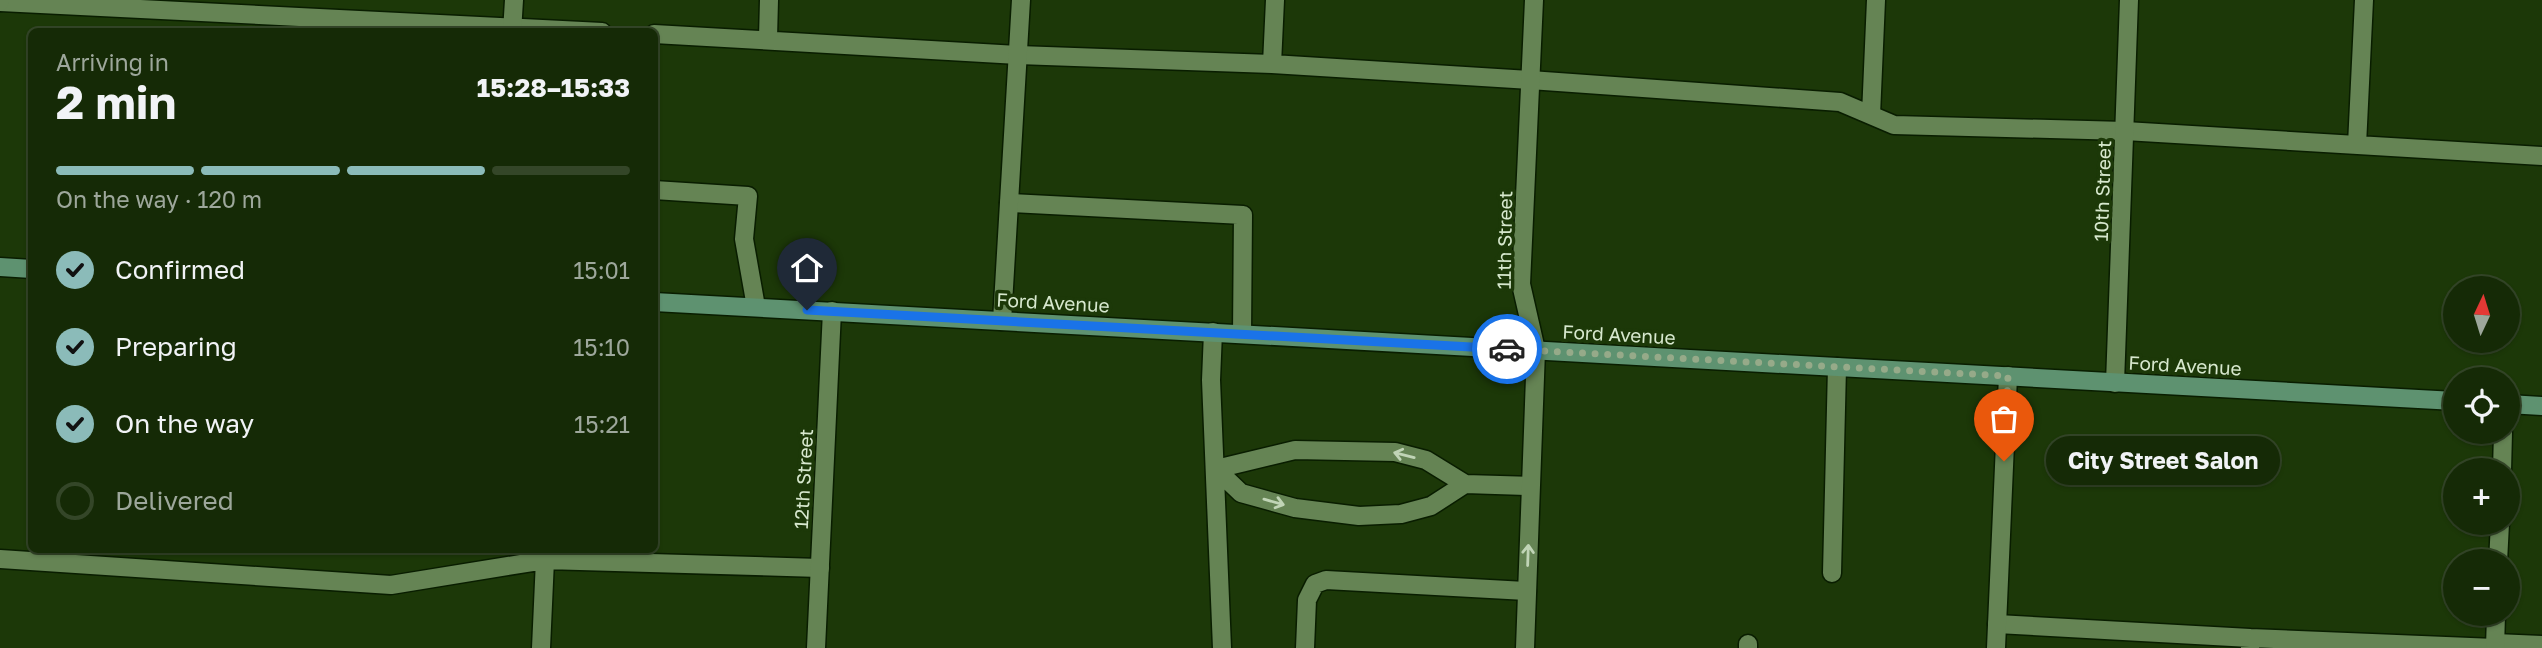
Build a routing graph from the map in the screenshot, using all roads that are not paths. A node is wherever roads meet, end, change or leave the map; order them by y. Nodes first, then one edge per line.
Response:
1 (514, 0) edge
2 (769, 0) edge
3 (1021, 0) edge
4 (1275, 0) edge
5 (1534, 0) edge
6 (1877, 0) edge
7 (2129, 0) edge
8 (2364, 0) edge
9 (0, 1) edge
10 (255, 8) edge
11 (489, 28) edge
12 (512, 28) edge
13 (658, 34) edge
14 (768, 38) junction
15 (1018, 55) junction
16 (1272, 64) junction
17 (1530, 80) junction
18 (1871, 115) junction
19 (2125, 131) junction
20 (2357, 145) junction
21 (2542, 156) edge
22 (658, 190) edge
23 (1009, 203) junction
24 (0, 267) edge
25 (28, 269) edge
26 (658, 302) edge
27 (756, 307) junction
28 (832, 311) junction
29 (1002, 321) junction
30 (1213, 332) junction
31 (1242, 334) junction
32 (1536, 350) junction
33 (1838, 367) junction
34 (2008, 376) junction
35 (2115, 383) junction
36 (2443, 400) edge
37 (2520, 404) edge
38 (2542, 405) edge
39 (1216, 469) junction
40 (1465, 484) junction
41 (1530, 486) junction
42 (0, 559) edge
43 (545, 560) junction
44 (820, 568) junction
45 (1832, 573) dead end
46 (1527, 592) junction
47 (1997, 624) junction
48 (2496, 626) edge
49 (2250, 643) edge
50 (2542, 645) edge
51 (2495, 646) edge
52 (541, 648) edge
53 (816, 648) edge
54 (1222, 648) edge
55 (1305, 648) edge
56 (1525, 648) edge
57 (1996, 648) edge

1 - 12 street
2 - 14 street
3 - 15 street
4 - 16 street
5 - 17 street, 11th Street
6 - 18 street
7 - 19 street, 10th Street
8 - 20 street
9 - 10 street
10 - 11 street
13 - 14 street
14 - 15 street
15 - 16 street
15 - 23 street
16 - 17 street
17 - 18 street
17 - 32 street, 11th Street
18 - 19 street
19 - 20 street
19 - 35 street, 10th Street
20 - 21 street
22 - 27 street
23 - 29 street
23 - 31 street
24 - 25 main road
26 - 27 main road, Ford Avenue
27 - 28 main road, Ford Avenue
28 - 29 main road, Ford Avenue
28 - 44 street, 12th Street
29 - 30 main road, Ford Avenue
30 - 31 main road, Ford Avenue
30 - 39 street
31 - 32 main road, Ford Avenue
32 - 33 main road, Ford Avenue
32 - 41 street, 11th Street
33 - 34 main road, Ford Avenue
33 - 45 street
34 - 35 main road, Ford Avenue
34 - 47 street
35 - 36 main road, Ford Avenue
37 - 38 main road
40 -> 39 street
39 -> 40 street
39 - 54 street
40 - 41 street
46 -> 41 street, 11th Street
42 - 43 street
43 - 44 street
43 - 52 street
44 - 53 street, 12th Street
46 - 55 street
46 - 56 street, 11th Street
47 - 49 street
47 - 57 street
48 - 51 street
49 - 51 street
50 - 51 street

